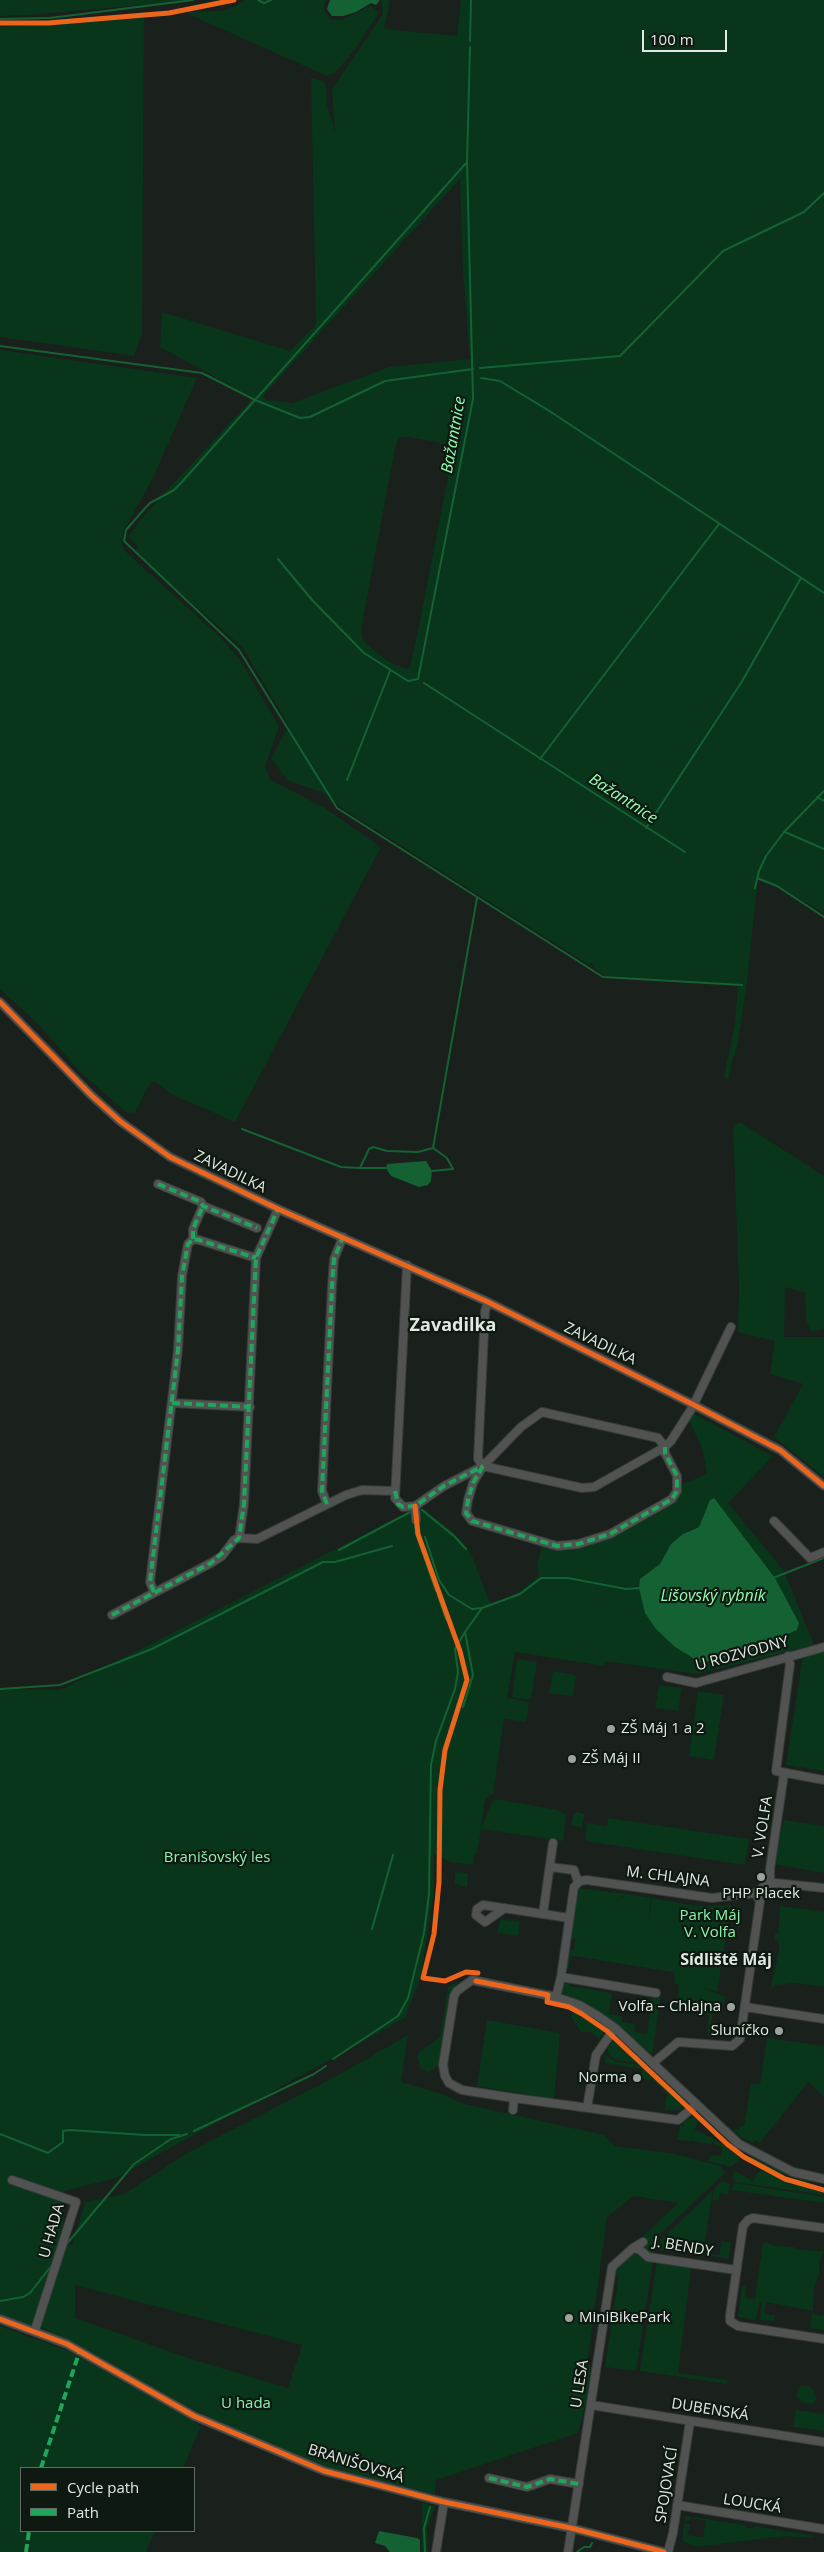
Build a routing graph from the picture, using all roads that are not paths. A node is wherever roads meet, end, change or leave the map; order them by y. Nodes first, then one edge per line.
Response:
1 (0, 1002) edge
2 (158, 1184) dead end
3 (203, 1206) junction
4 (278, 1209) junction
5 (257, 1228) dead end
6 (343, 1237) junction
7 (193, 1239) junction
8 (256, 1258) junction
9 (407, 1265) junction
10 (488, 1302) junction
11 (732, 1327) dead end
12 (172, 1403) junction
13 (694, 1405) junction
14 (250, 1406) junction
15 (665, 1447) junction
16 (483, 1466) junction
17 (824, 1486) edge
18 (395, 1491) junction
19 (327, 1504) junction
20 (415, 1506) junction
21 (416, 1520) dead end
22 (774, 1520) dead end
23 (239, 1538) junction
24 (824, 1552) edge
25 (154, 1592) junction
26 (112, 1615) dead end
27 (824, 1647) edge
28 (788, 1656) junction
29 (667, 1677) dead end
30 (784, 1774) junction
31 (824, 1780) edge
32 (553, 1843) dead end
33 (550, 1867) junction
34 (578, 1882) junction
35 (770, 1884) junction
36 (824, 1888) edge
37 (754, 1893) junction
38 (505, 1908) dead end
39 (543, 1914) junction
40 (568, 1918) junction
41 (561, 1977) junction
42 (656, 1993) dead end
43 (556, 1997) junction
44 (746, 2007) junction
45 (824, 2019) edge
46 (615, 2028) junction
47 (653, 2064) junction
48 (514, 2098) junction
49 (696, 2105) junction
50 (587, 2108) junction
51 (513, 2110) dead end
52 (824, 2179) edge
53 (12, 2180) dead end
54 (824, 2228) edge
55 (643, 2242) dead end
56 (630, 2250) junction
57 (736, 2270) junction
58 (0, 2319) edge
59 (35, 2330) junction
60 (824, 2339) edge
61 (591, 2405) junction
62 (690, 2421) junction
63 (824, 2442) edge
64 (489, 2478) dead end
65 (579, 2484) junction
66 (444, 2502) junction
67 (677, 2505) junction
68 (571, 2528) junction
69 (824, 2529) edge
70 (436, 2552) edge
71 (568, 2552) edge
72 (664, 2552) edge
73 (668, 2552) edge

1 - 4 street, ZAVADILKA
2 - 3 street
3 - 5 street
3 - 7 street
4 - 6 street, ZAVADILKA
4 - 8 street, ZAVADILKA
6 - 9 street, ZAVADILKA
6 - 19 street
7 - 8 street
7 - 12 street
8 - 14 street, ZAVADILKA
9 - 10 street, ZAVADILKA
9 - 18 street
10 - 13 street, ZAVADILKA
10 - 16 street
11 - 13 street
12 - 14 street
12 - 25 street
13 - 15 street
13 - 17 street, ZAVADILKA
14 - 23 street, ZAVADILKA
15 - 16 street
15 - 16 street
15 - 16 street
16 - 20 street
18 - 19 street
18 - 20 street
19 - 23 street
20 - 21 street
22 - 24 street
23 - 25 street
25 - 26 street
27 - 28 street, U ROZVODNY
28 - 29 street, U ROZVODNY
28 - 30 street
30 - 31 street
30 - 35 street, V. VOLFA
32 - 33 street
33 - 34 street
33 - 39 street
34 - 37 street, M. CHLAJNA
34 - 40 street
35 - 36 street
35 - 37 street
37 - 44 street
38 - 39 street
39 - 40 street
40 - 41 street
41 - 42 street
41 - 43 street
43 - 46 street
43 - 48 street
44 - 45 street
44 - 47 street
46 - 47 street
46 - 50 street
47 - 49 street
48 - 50 street
48 - 51 street
49 - 50 street
49 - 52 street
53 - 59 street, U HADA
54 - 57 street
55 - 56 street, U LESA
56 - 57 street, J. BENDY
56 - 61 street, U LESA
57 - 60 street
58 - 59 street, BRANIŠOVSKÁ
59 - 66 street, BRANIŠOVSKÁ
61 - 62 street, DUBENSKÁ
61 - 65 street, U LESA
62 - 63 street, DUBENSKÁ
62 - 67 street, SPOJOVACÍ
64 - 65 street
65 - 68 street, U LESA
66 - 68 street, BRANIŠOVSKÁ
66 - 70 street
67 - 69 street, LOUCKÁ
67 - 73 street, SPOJOVACÍ
68 - 71 street, U LESA
68 - 72 street, BRANIŠOVSKÁ

